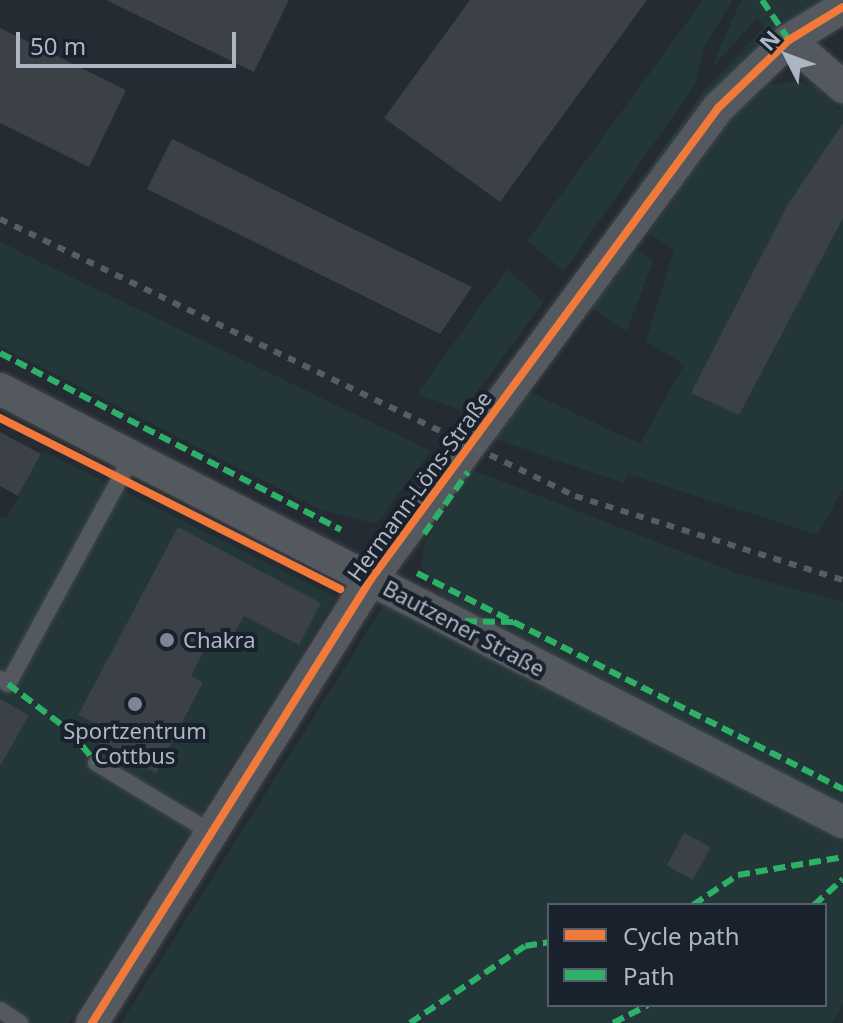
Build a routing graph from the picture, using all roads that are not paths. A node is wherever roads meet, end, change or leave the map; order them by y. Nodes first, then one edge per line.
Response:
1 (843, 7) edge
2 (789, 40) junction
3 (837, 73) edge
4 (0, 389) edge
5 (131, 458) junction
6 (371, 579) junction
7 (0, 679) edge
8 (96, 763) dead end
9 (843, 822) edge
10 (212, 833) junction
11 (0, 1010) edge
12 (20, 1023) edge
13 (92, 1023) edge

1 - 2 street, Hermann-Löns-Straße
2 - 3 street
2 - 6 street, Hermann-Löns-Straße
4 - 5 street, Bautzener Straße
5 - 6 street, Bautzener Straße
5 - 7 lane
6 - 9 street, Bautzener Straße
6 - 10 street, Hermann-Löns-Straße
8 - 10 lane
10 - 13 street, Hermann-Löns-Straße
11 - 12 lane

